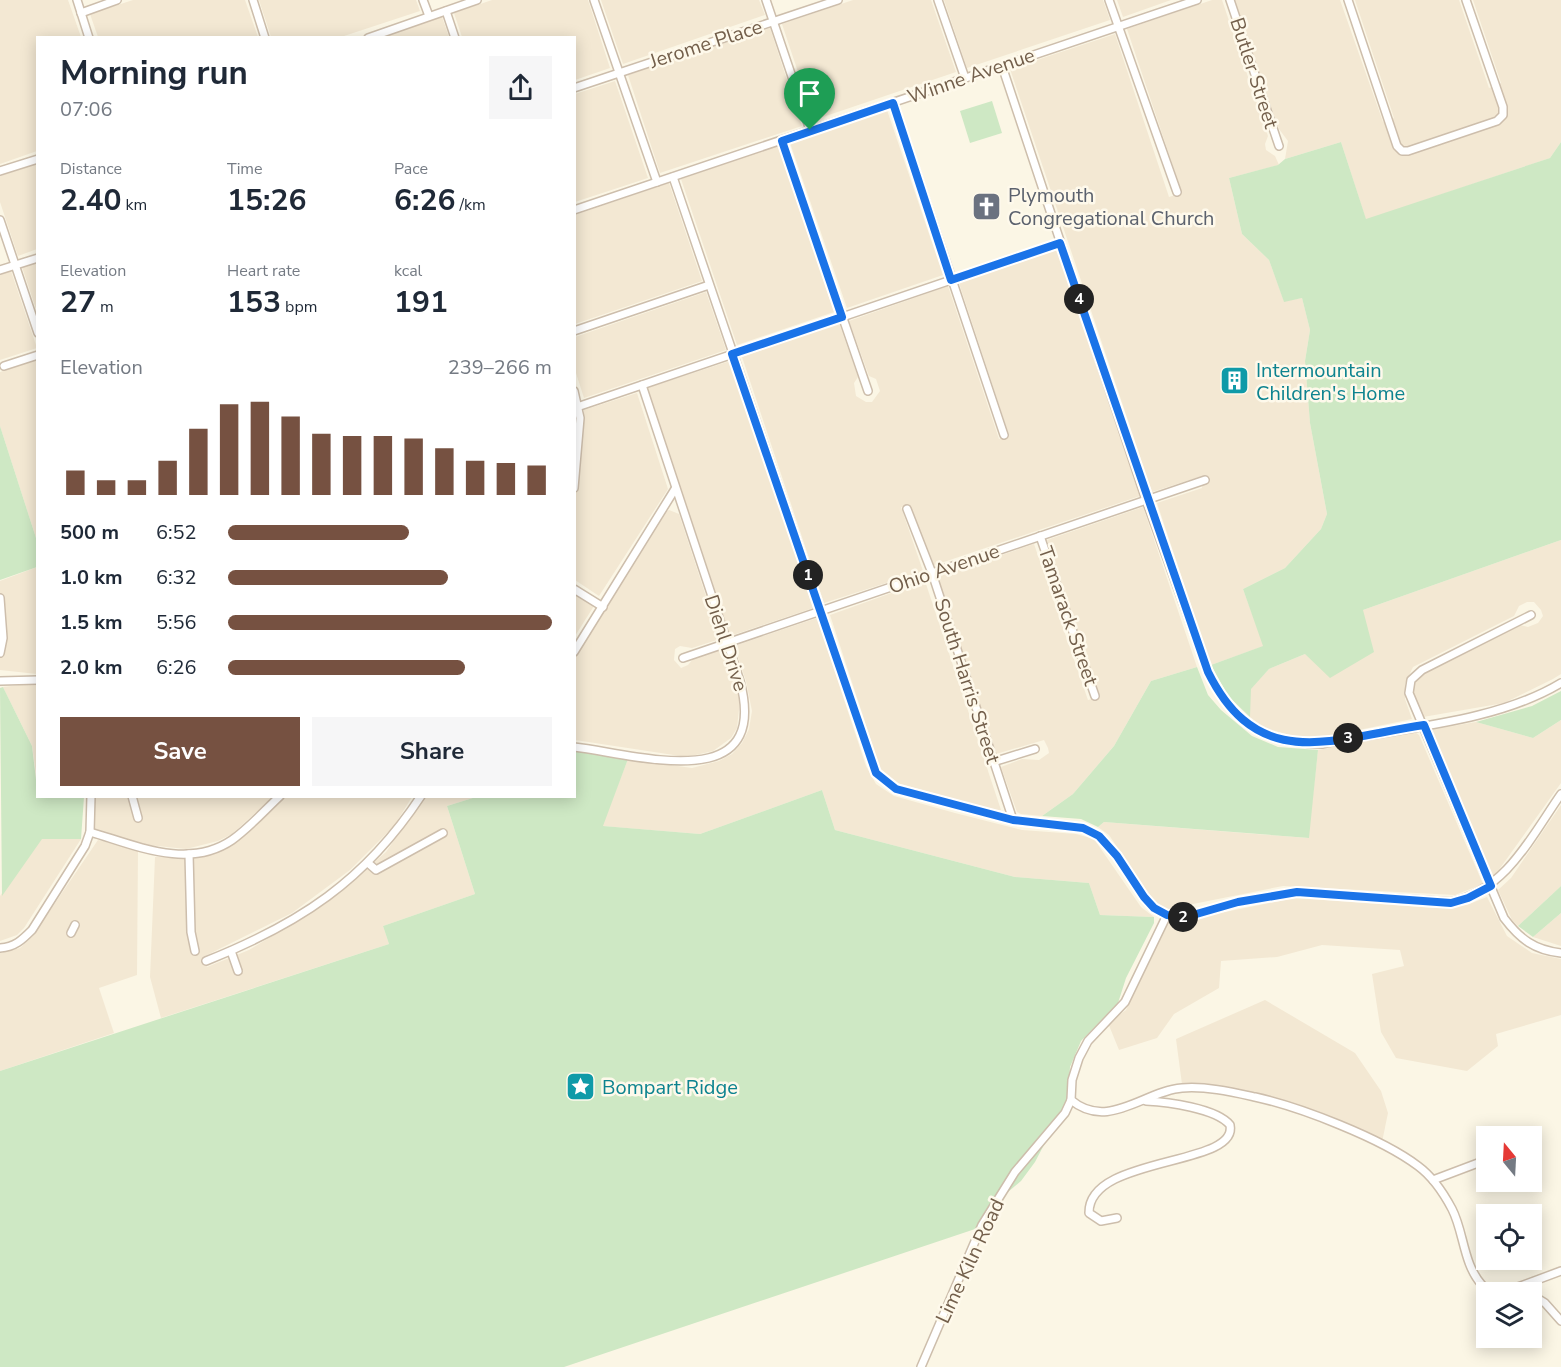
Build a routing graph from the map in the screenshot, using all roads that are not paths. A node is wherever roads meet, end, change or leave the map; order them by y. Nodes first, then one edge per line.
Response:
1 (77, 0) edge
2 (117, 0) edge
3 (253, 0) edge
4 (423, 0) edge
5 (477, 0) edge
6 (594, 0) edge
7 (766, 0) edge
8 (838, 0) edge
9 (938, 0) edge
10 (1110, 0) edge
11 (1197, 0) edge
12 (1230, 0) edge
13 (1348, 0) edge
14 (1466, 0) edge
15 (446, 10) junction
16 (81, 13) junction
17 (429, 16) junction
18 (774, 22) junction
19 (1118, 26) junction
20 (88, 36) edge
21 (264, 36) edge
22 (374, 36) edge
23 (454, 36) edge
24 (1002, 66) junction
25 (619, 73) junction
26 (965, 78) junction
27 (576, 87) edge
28 (893, 103) junction
29 (810, 130) junction
30 (782, 141) junction
31 (1278, 146) dead end
32 (36, 160) edge
33 (0, 171) edge
34 (673, 177) junction
35 (657, 183) junction
36 (1177, 192) dead end
37 (576, 209) edge
38 (0, 219) edge
39 (1060, 243) junction
40 (36, 259) edge
41 (15, 265) junction
42 (0, 270) edge
43 (951, 280) junction
44 (709, 285) junction
45 (842, 317) junction
46 (36, 327) edge
47 (576, 330) edge
48 (732, 354) junction
49 (36, 356) edge
50 (4, 366) dead end
51 (642, 385) junction
52 (868, 391) dead end
53 (576, 396) edge
54 (580, 406) junction
55 (1004, 435) dead end
56 (576, 461) edge
57 (1205, 480) dead end
58 (675, 489) junction
59 (1146, 500) junction
60 (907, 509) dead end
61 (1040, 536) junction
62 (932, 573) junction
63 (576, 590) edge
64 (0, 598) edge
65 (603, 607) junction
66 (820, 612) junction
67 (1531, 615) dead end
68 (727, 643) junction
69 (576, 649) edge
70 (0, 653) edge
71 (684, 658) dead end
72 (36, 680) edge
73 (0, 681) edge
74 (1561, 683) edge
75 (1095, 696) dead end
76 (1424, 725) junction
77 (576, 747) edge
78 (1035, 749) dead end
79 (993, 762) junction
80 (1561, 794) edge
81 (91, 798) edge
82 (133, 798) edge
83 (278, 798) edge
84 (420, 798) edge
85 (138, 818) dead end
86 (1013, 820) junction
87 (90, 832) junction
88 (443, 833) dead end
89 (189, 854) junction
90 (368, 863) junction
91 (1491, 886) junction
92 (1167, 915) junction
93 (75, 926) dead end
94 (71, 933) dead end
95 (0, 948) edge
96 (195, 951) dead end
97 (231, 951) junction
98 (1561, 952) edge
99 (206, 961) dead end
100 (238, 971) dead end
101 (1071, 1100) junction
102 (1143, 1101) junction
103 (1476, 1164) edge
104 (1433, 1180) junction
105 (1117, 1218) dead end
106 (1561, 1271) edge
107 (1481, 1282) edge
108 (1531, 1282) edge
109 (1542, 1301) edge
110 (1561, 1322) edge
111 (921, 1367) edge

1 - 16 street
2 - 16 street
3 - 21 street
4 - 17 street
5 - 15 street
6 - 25 street
7 - 18 street
8 - 18 street, Jerome Place
9 - 26 street
10 - 19 street
11 - 19 street, Winne Avenue
12 - 31 street, Butler Street
13 - 14 street
15 - 17 street
15 - 23 street
16 - 20 street
17 - 22 street
18 - 25 street, Jerome Place
18 - 29 street
19 - 24 street, Winne Avenue
19 - 36 street
24 - 26 street, Winne Avenue
24 - 39 street
25 - 27 street, Jerome Place
25 - 35 street
26 - 28 street, Winne Avenue
28 - 29 street, Winne Avenue
28 - 43 street
29 - 30 street, Winne Avenue
30 - 34 street, Winne Avenue
30 - 45 street
32 - 33 street
34 - 35 street, Winne Avenue
34 - 44 street
35 - 37 street, Winne Avenue
38 - 41 street
39 - 43 street
39 - 59 street
40 - 41 street
41 - 42 street
41 - 46 street
43 - 45 street
43 - 55 street
44 - 47 street
44 - 48 street
45 - 48 street
45 - 52 street
48 - 51 street
48 - 66 street
49 - 50 street
51 - 54 street
51 - 58 street, Diehl Drive
53 - 54 street
54 - 56 street
57 - 59 street, Ohio Avenue
58 - 65 street
58 - 68 street, Diehl Drive
59 - 61 street, Ohio Avenue
59 - 76 street
60 - 62 street, South Harris Street
61 - 62 street, Ohio Avenue
61 - 75 street, Tamarack Street
62 - 66 street, Ohio Avenue
62 - 79 street, South Harris Street
63 - 65 street
64 - 70 street
65 - 69 street
66 - 68 street, Ohio Avenue
66 - 86 street
67 - 76 street
68 - 71 street, Ohio Avenue
68 - 77 street, Diehl Drive
72 - 73 street
74 - 76 street
76 - 91 street
78 - 79 street
79 - 86 street, South Harris Street
80 - 91 street
81 - 87 street
82 - 85 street
83 - 89 street
84 - 90 street
86 - 92 street
87 - 89 street
87 - 95 street
88 - 90 street
89 - 96 street
90 - 97 street
91 - 92 street
91 - 98 street
92 - 101 street, Lime Kiln Road
93 - 94 street
97 - 99 street
97 - 100 street
101 - 102 street
101 - 111 street, Lime Kiln Road
102 - 104 street
102 - 105 street
103 - 104 street
104 - 107 street
106 - 108 street
109 - 110 street

